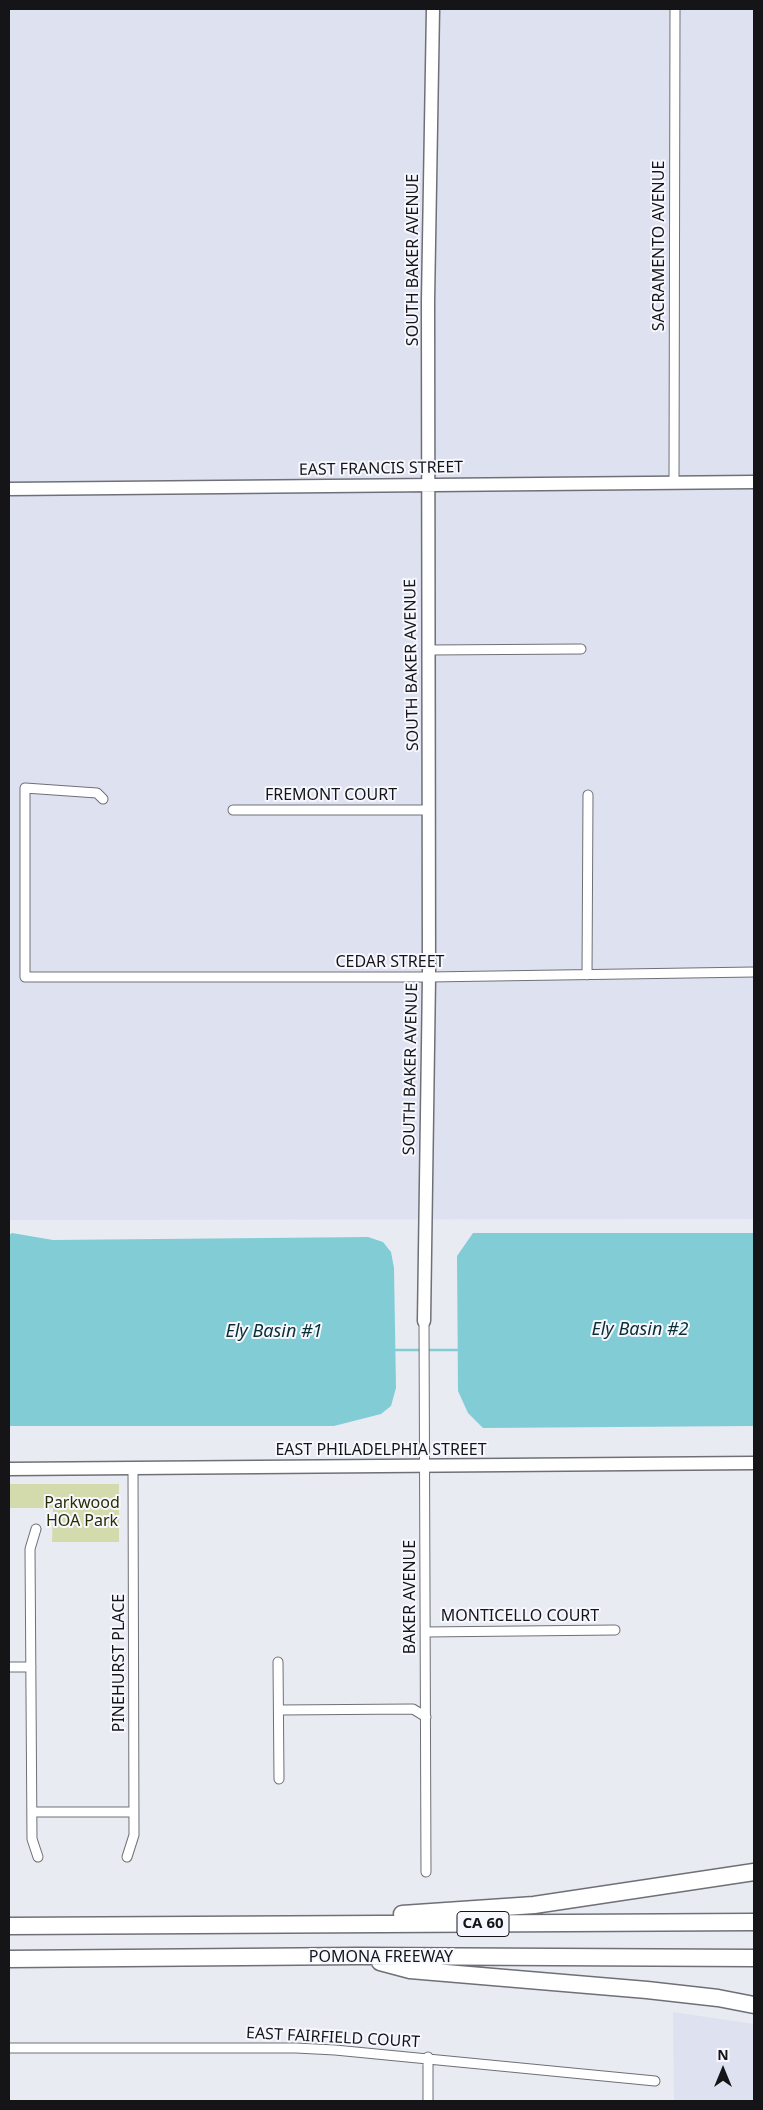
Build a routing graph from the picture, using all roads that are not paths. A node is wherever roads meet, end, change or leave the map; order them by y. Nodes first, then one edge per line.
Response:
1 (433, 9) edge
2 (675, 9) edge
3 (754, 482) edge
4 (674, 483) junction
5 (429, 484) junction
6 (9, 490) edge
7 (581, 649) dead end
8 (429, 650) junction
9 (588, 795) dead end
10 (103, 799) dead end
11 (233, 810) dead end
12 (429, 810) junction
13 (754, 972) edge
14 (587, 974) junction
15 (429, 977) junction
16 (424, 1321) joint
17 (754, 1463) edge
18 (424, 1466) junction
19 (133, 1468) junction
20 (9, 1469) edge
21 (36, 1530) dead end
22 (615, 1630) dead end
23 (425, 1632) junction
24 (278, 1662) dead end
25 (9, 1667) edge
26 (31, 1667) junction
27 (279, 1710) junction
28 (426, 1718) junction
29 (279, 1779) dead end
30 (32, 1812) junction
31 (134, 1812) junction
32 (38, 1857) dead end
33 (127, 1857) dead end
34 (426, 1872) dead end
35 (754, 1872) edge
36 (754, 1922) edge
37 (212, 1925) junction
38 (9, 1926) edge
39 (358, 1956) junction
40 (754, 1958) edge
41 (9, 1959) edge
42 (754, 2005) edge
43 (9, 2048) edge
44 (428, 2057) junction
45 (655, 2081) dead end
46 (428, 2101) edge

1 - 5 street, SOUTH BAKER AVENUE
2 - 4 street, SACRAMENTO AVENUE
3 - 4 street, EAST FRANCIS STREET
4 - 5 street, EAST FRANCIS STREET
5 - 6 street, EAST FRANCIS STREET
5 - 8 street, SOUTH BAKER AVENUE
7 - 8 street
8 - 12 street, SOUTH BAKER AVENUE
9 - 14 street
10 - 15 street, CEDAR STREET
11 - 12 street, FREMONT COURT
12 - 15 street, SOUTH BAKER AVENUE
13 - 14 street, CEDAR STREET
14 - 15 street, CEDAR STREET
15 - 16 street, SOUTH BAKER AVENUE
16 - 18 street, BAKER AVENUE
17 - 18 street, EAST PHILADELPHIA STREET
18 - 19 street, EAST PHILADELPHIA STREET
18 - 23 street, BAKER AVENUE
19 - 20 street, EAST PHILADELPHIA STREET
19 - 31 street, PINEHURST PLACE
21 - 26 street
22 - 23 street, MONTICELLO COURT
23 - 28 street, BAKER AVENUE
24 - 27 street
25 - 26 street
26 - 30 street
27 - 28 street
27 - 29 street
28 - 34 street, BAKER AVENUE
30 - 31 street
30 - 32 street
31 - 33 street, PINEHURST PLACE
35 - 37 highway
36 - 37 highway, POMONA FREEWAY / CA 60
37 - 38 highway, POMONA FREEWAY / CA 60
39 - 40 highway, POMONA FREEWAY / CA 60
39 - 41 highway, POMONA FREEWAY / CA 60
39 - 42 highway
43 - 44 street, EAST FAIRFIELD COURT
44 - 45 street, EAST FAIRFIELD COURT
44 - 46 street

